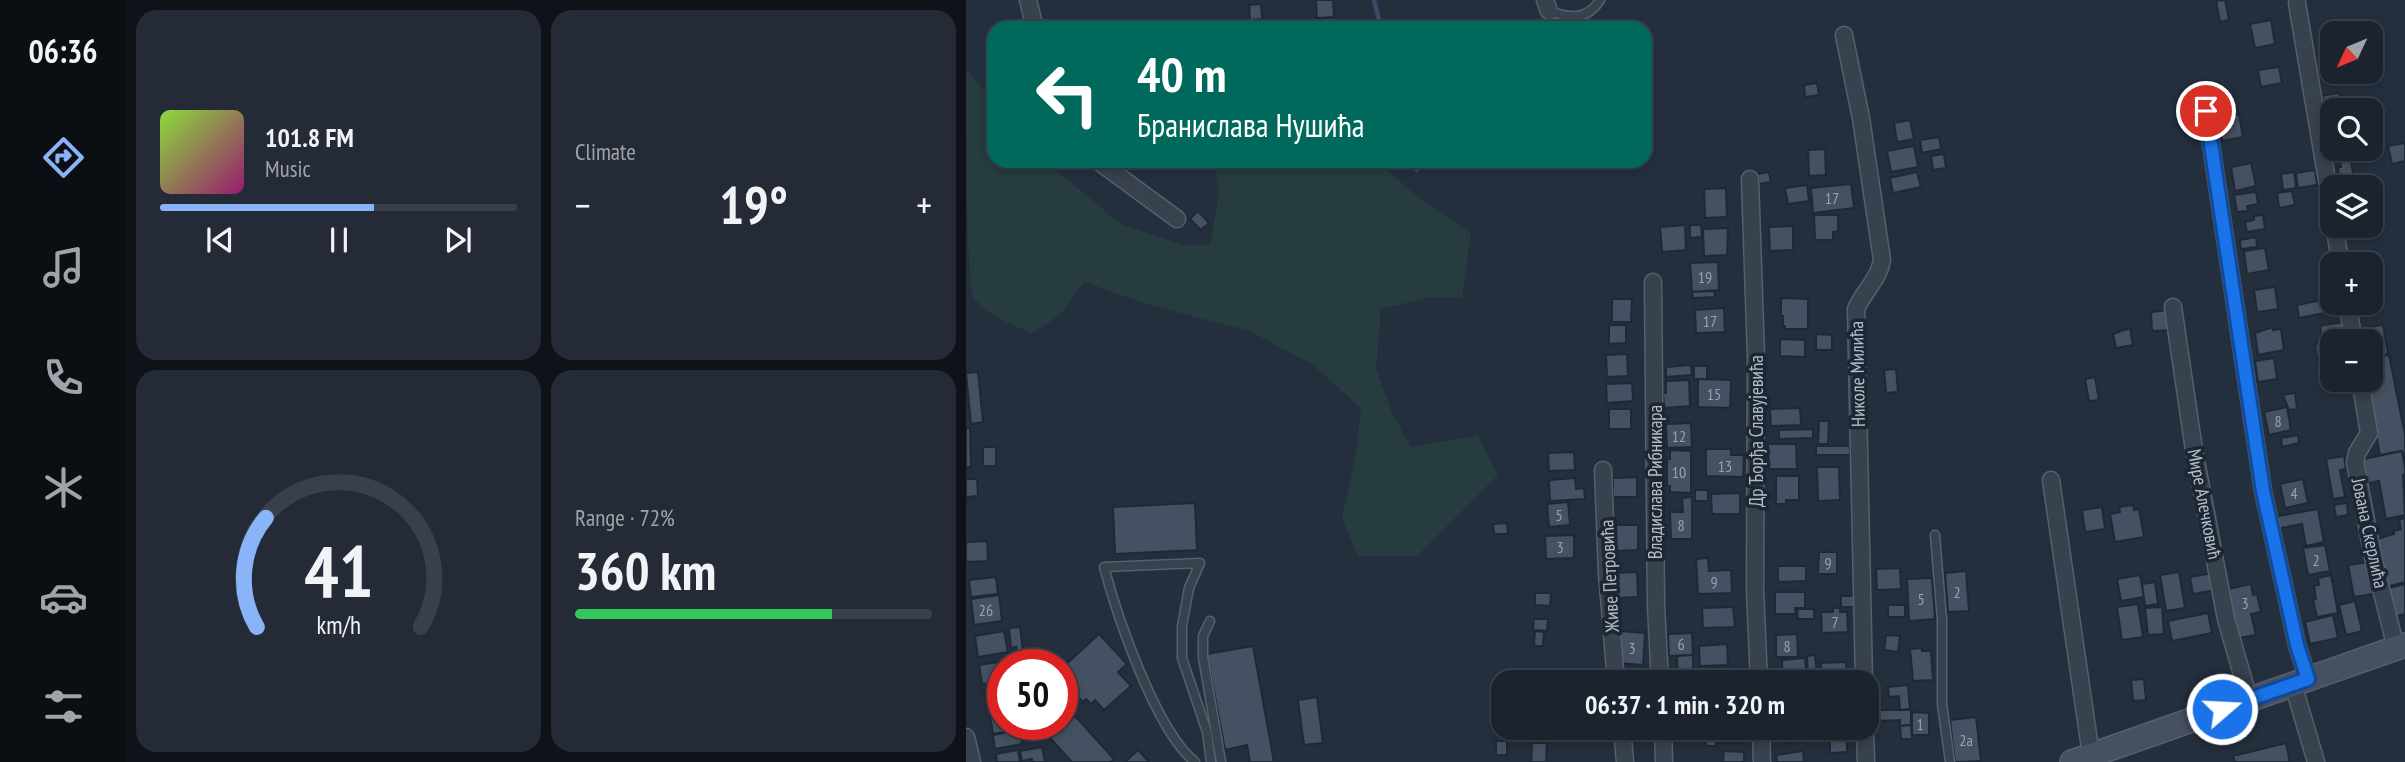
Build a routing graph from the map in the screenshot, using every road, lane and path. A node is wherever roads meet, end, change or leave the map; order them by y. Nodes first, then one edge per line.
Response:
1 (1028, 0) edge
2 (1600, 0) edge
3 (2297, 3) dead end
4 (1547, 6) edge
5 (1033, 21) edge
6 (1844, 35) dead end
7 (2206, 111) dead end
8 (1108, 168) edge
9 (2326, 175) edge
10 (1750, 179) dead end
11 (1177, 219) dead end
12 (1653, 282) dead end
13 (2173, 307) dead end
14 (2362, 392) edge
15 (1603, 470) dead end
16 (2051, 480) dead end
17 (1935, 535) dead end
18 (1210, 621) dead end
19 (2400, 646) edge
20 (1615, 670) edge
21 (1659, 670) edge
22 (1758, 670) edge
23 (1864, 670) edge
24 (2300, 682) junction
25 (2249, 699) junction
26 (966, 737) edge
27 (1623, 740) edge
28 (1663, 740) edge
29 (1761, 740) edge
30 (1865, 740) edge
31 (2081, 759) edge
32 (972, 762) edge
33 (1195, 762) edge
34 (1211, 762) edge
35 (1221, 762) edge
36 (1625, 762) edge
37 (1664, 762) edge
38 (1762, 762) edge
39 (1866, 762) edge
40 (1950, 762) edge
41 (2316, 762) edge

1 - 5 street
2 - 4 lane
3 - 9 street
6 - 23 street, Николе Милића
7 - 24 street
8 - 11 street
10 - 22 street, Др Ђорђа Славујевића
12 - 21 street, Владислава Рибникара
13 - 25 street, Мире Алечковић
14 - 19 street, Јована Скерлића
15 - 20 street, Живе Петровића
16 - 31 street
17 - 40 lane
18 - 35 lane
19 - 24 main road
24 - 25 main road
24 - 41 street
25 - 31 main road
26 - 32 street
27 - 36 street
28 - 37 street
29 - 38 street
30 - 39 street
33 - 34 lane

